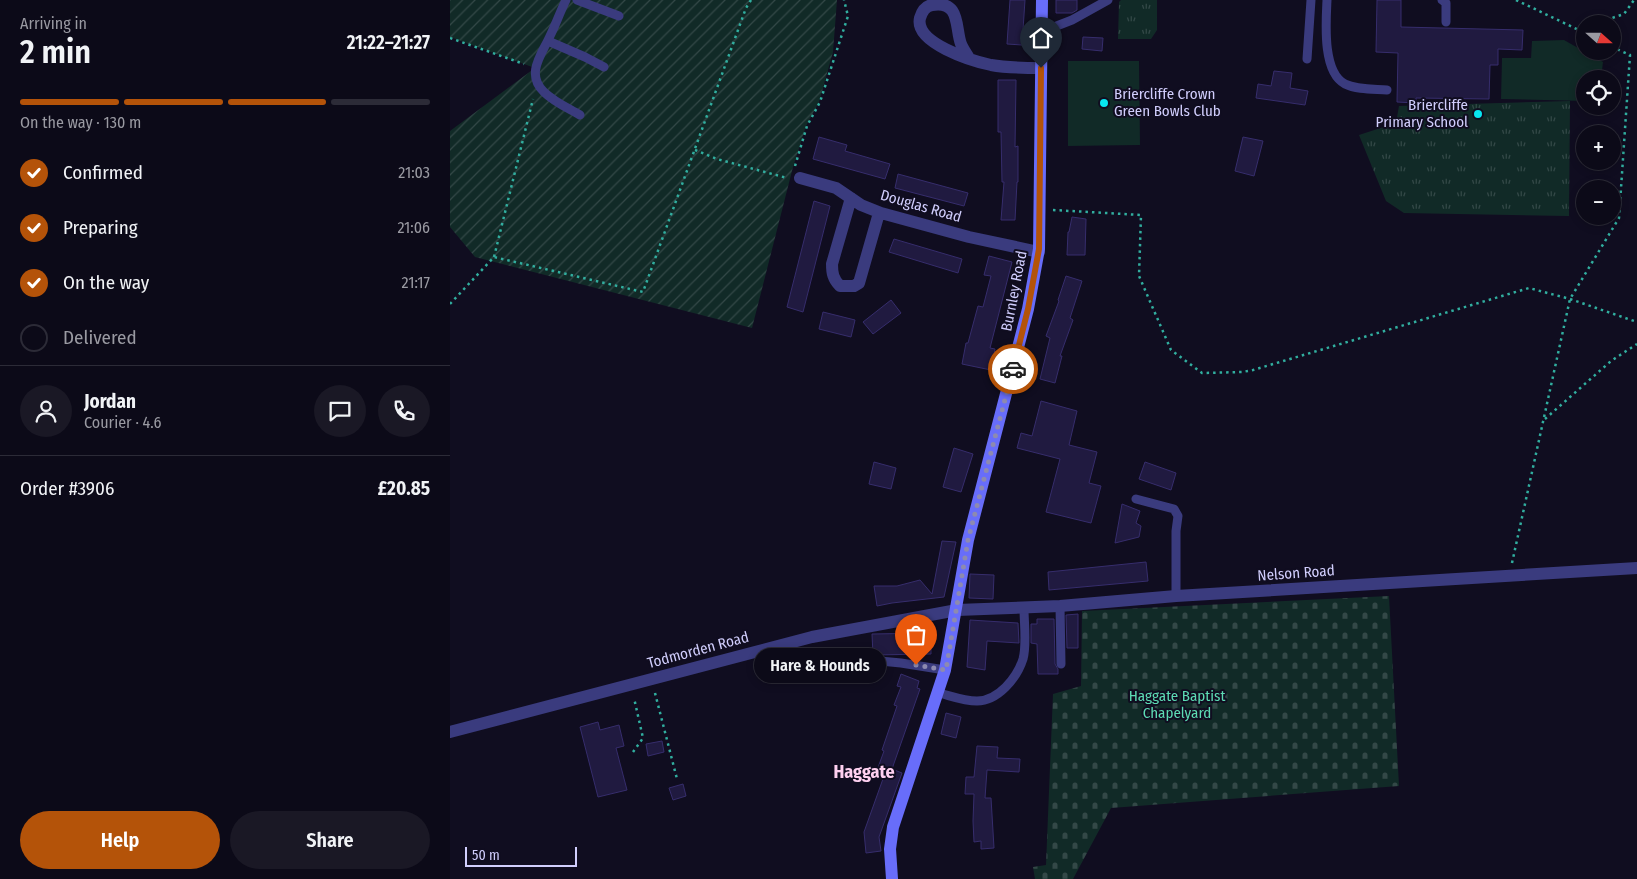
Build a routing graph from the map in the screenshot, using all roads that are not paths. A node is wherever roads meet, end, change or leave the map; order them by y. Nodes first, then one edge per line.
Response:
1 (566, 0) edge
2 (577, 0) edge
3 (1042, 0) edge
4 (1108, 0) edge
5 (1311, 0) edge
6 (1326, 0) edge
7 (1442, 0) edge
8 (619, 16) dead end
9 (1446, 22) dead end
10 (1042, 25) junction
11 (548, 41) junction
12 (969, 58) junction
13 (1307, 59) dead end
14 (604, 67) dead end
15 (1041, 68) junction
16 (1387, 90) dead end
17 (580, 115) dead end
18 (799, 178) road end
19 (851, 198) junction
20 (879, 212) junction
21 (1038, 252) junction
22 (1136, 499) dead end
23 (1637, 568) edge
24 (1176, 596) junction
25 (1060, 606) junction
26 (1024, 608) junction
27 (956, 610) junction
28 (1061, 664) dead end
29 (810, 670) dead end
30 (946, 670) junction
31 (939, 693) junction
32 (450, 732) edge
33 (892, 879) edge

1 - 11 lane
2 - 8 lane
3 - 10 street, Burnley Road
4 - 10 lane
5 - 13 lane
6 - 16 lane
7 - 9 lane
10 - 15 street, Burnley Road
11 - 14 lane
11 - 17 lane
12 - 12 street
12 - 15 street
15 - 21 street, Burnley Road
18 - 19 street, Douglas Road
19 - 20 street, Douglas Road
19 - 20 street
20 - 21 street, Douglas Road
21 - 27 street, Burnley Road
22 - 24 lane
23 - 24 street, Nelson Road
24 - 25 street, Nelson Road
25 - 26 street, Nelson Road
25 - 28 lane
26 - 27 street, Nelson Road
26 - 31 lane
27 - 30 street, Burnley Road
27 - 32 street, Todmorden Road
29 - 30 lane
30 - 31 street, Burnley Road
31 - 33 street, Burnley Road

